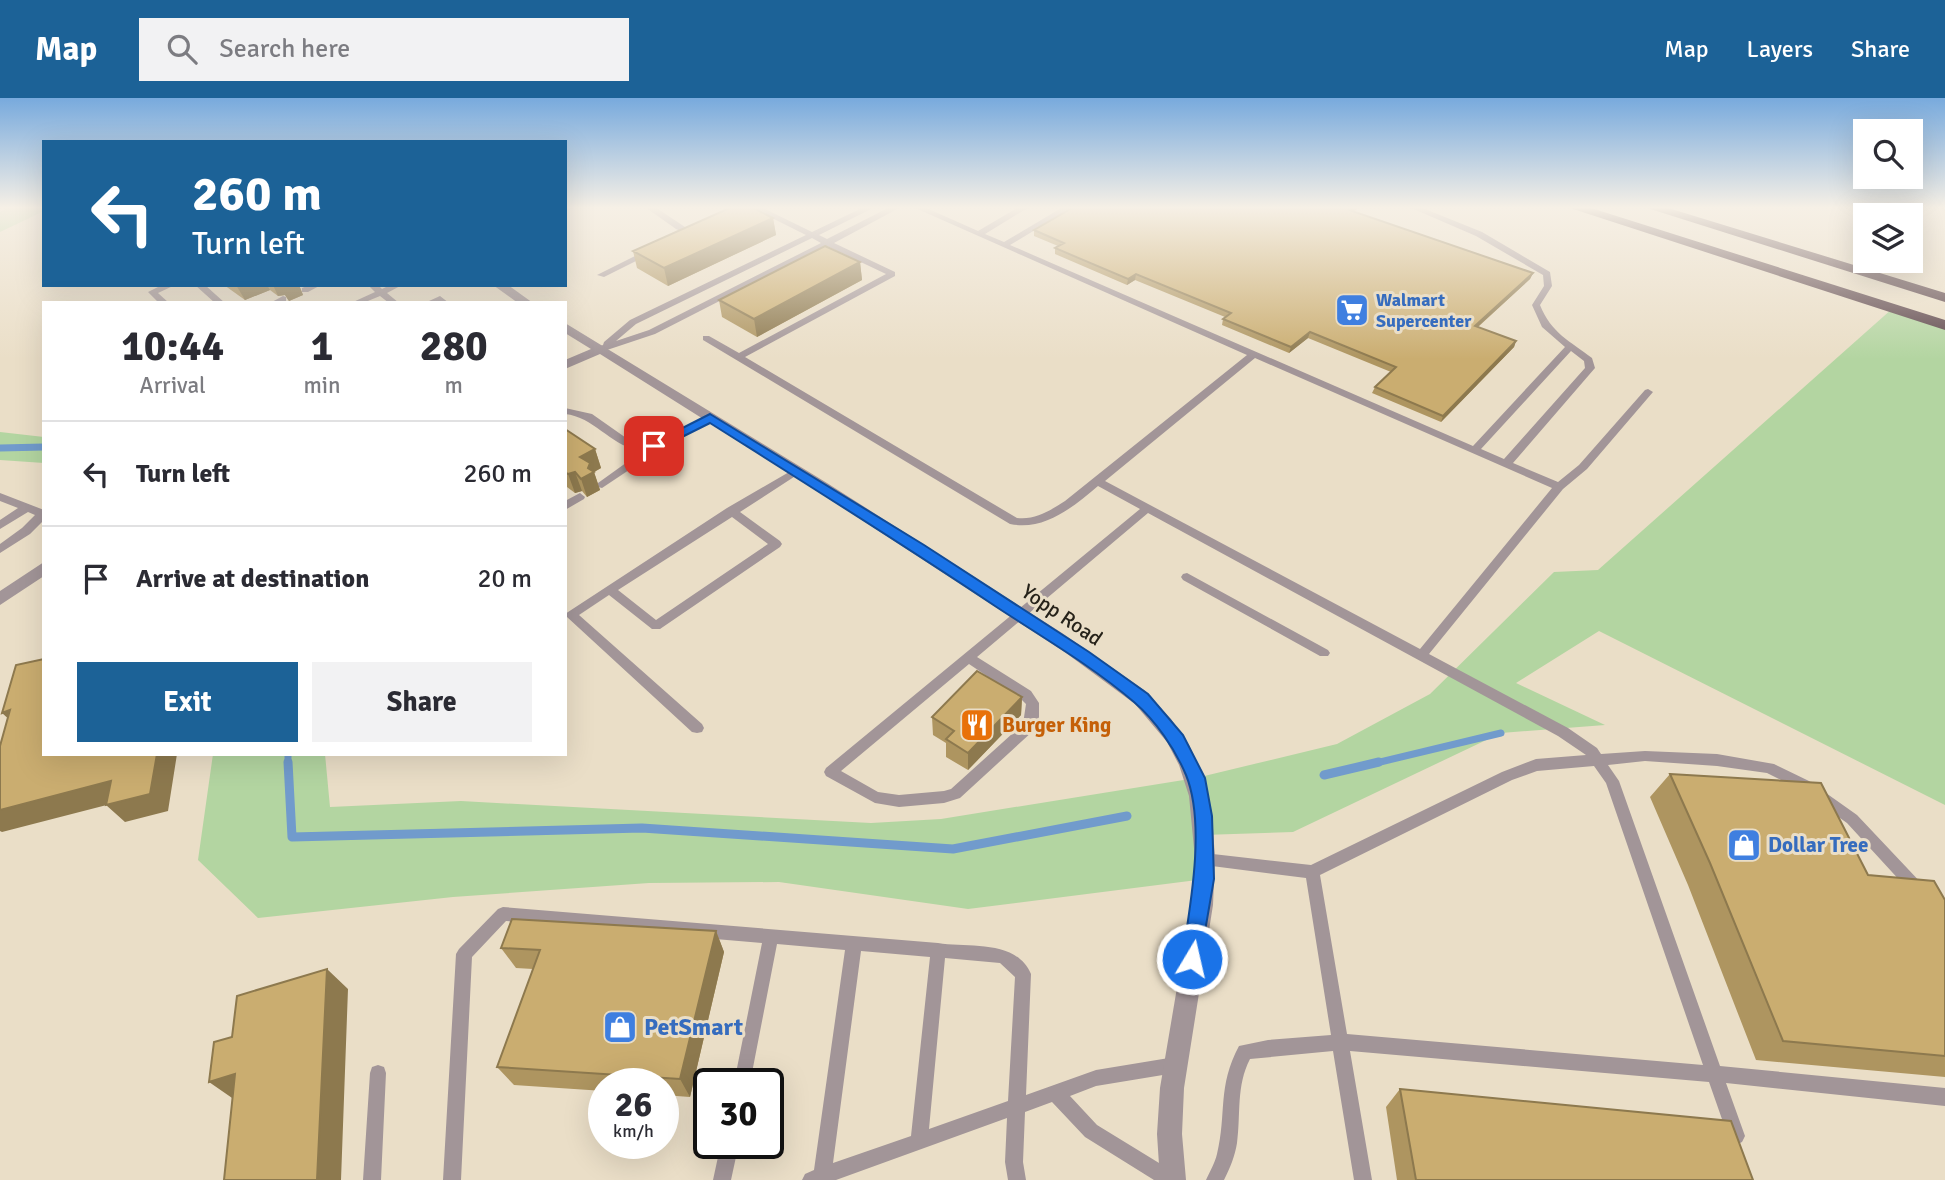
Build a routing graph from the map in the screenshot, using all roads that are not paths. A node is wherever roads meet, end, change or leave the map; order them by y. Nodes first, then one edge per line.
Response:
1 (638, 257) edge
2 (768, 257) edge
3 (799, 257) edge
4 (857, 257) edge
5 (1033, 257) edge
6 (1519, 257) edge
7 (1732, 257) edge
8 (1814, 257) edge
9 (601, 275) dead end
10 (166, 287) edge
11 (201, 287) edge
12 (312, 287) edge
13 (375, 287) edge
14 (393, 287) edge
15 (502, 287) edge
16 (305, 290) dead end
17 (382, 292) junction
18 (1945, 298) edge
19 (163, 301) edge
20 (219, 301) edge
21 (360, 301) edge
22 (393, 301) edge
23 (524, 301) edge
24 (1945, 325) edge
25 (567, 328) edge
26 (706, 338) dead end
27 (1571, 346) junction
28 (601, 349) junction
29 (1255, 354) junction
30 (739, 357) junction
31 (567, 365) edge
32 (1648, 392) dead end
33 (567, 411) edge
34 (710, 418) junction
35 (643, 448) junction
36 (1475, 450) junction
37 (1506, 464) junction
38 (796, 471) junction
39 (1097, 481) junction
40 (601, 485) dead end
41 (1559, 487) junction
42 (0, 497) edge
43 (580, 497) edge
44 (14, 502) junction
45 (567, 505) edge
46 (27, 508) junction
47 (1146, 509) junction
48 (731, 511) junction
49 (0, 512) edge
50 (42, 514) edge
51 (42, 515) edge
52 (0, 525) edge
53 (0, 549) edge
54 (42, 569) edge
55 (1187, 577) dead end
56 (609, 589) junction
57 (0, 599) edge
58 (568, 611) edge
59 (1020, 615) junction
60 (1324, 653) dead end
61 (1421, 656) junction
62 (969, 658) junction
63 (697, 728) dead end
64 (1596, 758) junction
65 (1204, 859) junction
66 (1312, 872) junction
67 (1926, 899) edge
68 (771, 936) junction
69 (854, 943) junction
70 (938, 950) junction
71 (1341, 1042) junction
72 (1175, 1065) junction
73 (745, 1068) edge
74 (378, 1073) dead end
75 (1715, 1074) junction
76 (1055, 1093) junction
77 (1945, 1097) edge
78 (1018, 1107) junction
79 (919, 1141) junction
80 (1742, 1153) edge
81 (727, 1159) edge
82 (816, 1178) edge
83 (372, 1180) edge
84 (452, 1180) edge
85 (722, 1180) edge
86 (1017, 1180) edge
87 (1172, 1180) edge
88 (1215, 1180) edge
89 (1363, 1180) edge

1 - 9 lane
2 - 28 lane
3 - 28 lane
4 - 30 lane
5 - 29 lane
6 - 27 lane
7 - 24 highway
8 - 18 highway
10 - 19 lane
11 - 20 lane
12 - 16 lane
13 - 17 lane
14 - 17 lane
15 - 23 street
17 - 21 lane
17 - 22 lane
25 - 28 street, Yopp Road
26 - 30 lane
27 - 36 lane
27 - 37 lane
28 - 31 street
28 - 34 street, Yopp Road
29 - 36 lane
29 - 39 lane
30 - 39 lane
32 - 41 lane
33 - 35 lane
34 - 35 lane
34 - 38 street, Yopp Road
35 - 40 lane
36 - 37 lane
37 - 41 lane
38 - 48 lane
38 - 59 street, Yopp Road
39 - 47 lane
41 - 61 lane
42 - 44 lane
43 - 45 lane
44 - 46 lane
44 - 49 lane
46 - 50 lane
46 - 52 lane
47 - 59 lane
47 - 61 lane
48 - 56 lane
48 - 56 lane
51 - 53 lane
54 - 57 street
55 - 60 lane
56 - 58 lane
58 - 63 lane
59 - 62 lane
59 - 65 street, Yopp Road
61 - 64 lane
62 - 62 lane
64 - 66 lane
64 - 67 lane
64 - 75 lane
65 - 66 lane
65 - 72 street, Yopp Road
66 - 71 lane
68 - 69 lane
68 - 73 lane
68 - 84 lane
69 - 70 lane
69 - 82 lane
70 - 78 lane
70 - 79 lane
71 - 75 lane
71 - 88 lane
71 - 89 lane
72 - 76 lane
72 - 87 street, Yopp Road
74 - 83 lane
75 - 77 lane
75 - 80 lane
76 - 78 lane
76 - 87 lane
78 - 79 lane
78 - 86 lane
79 - 82 lane
81 - 85 lane

